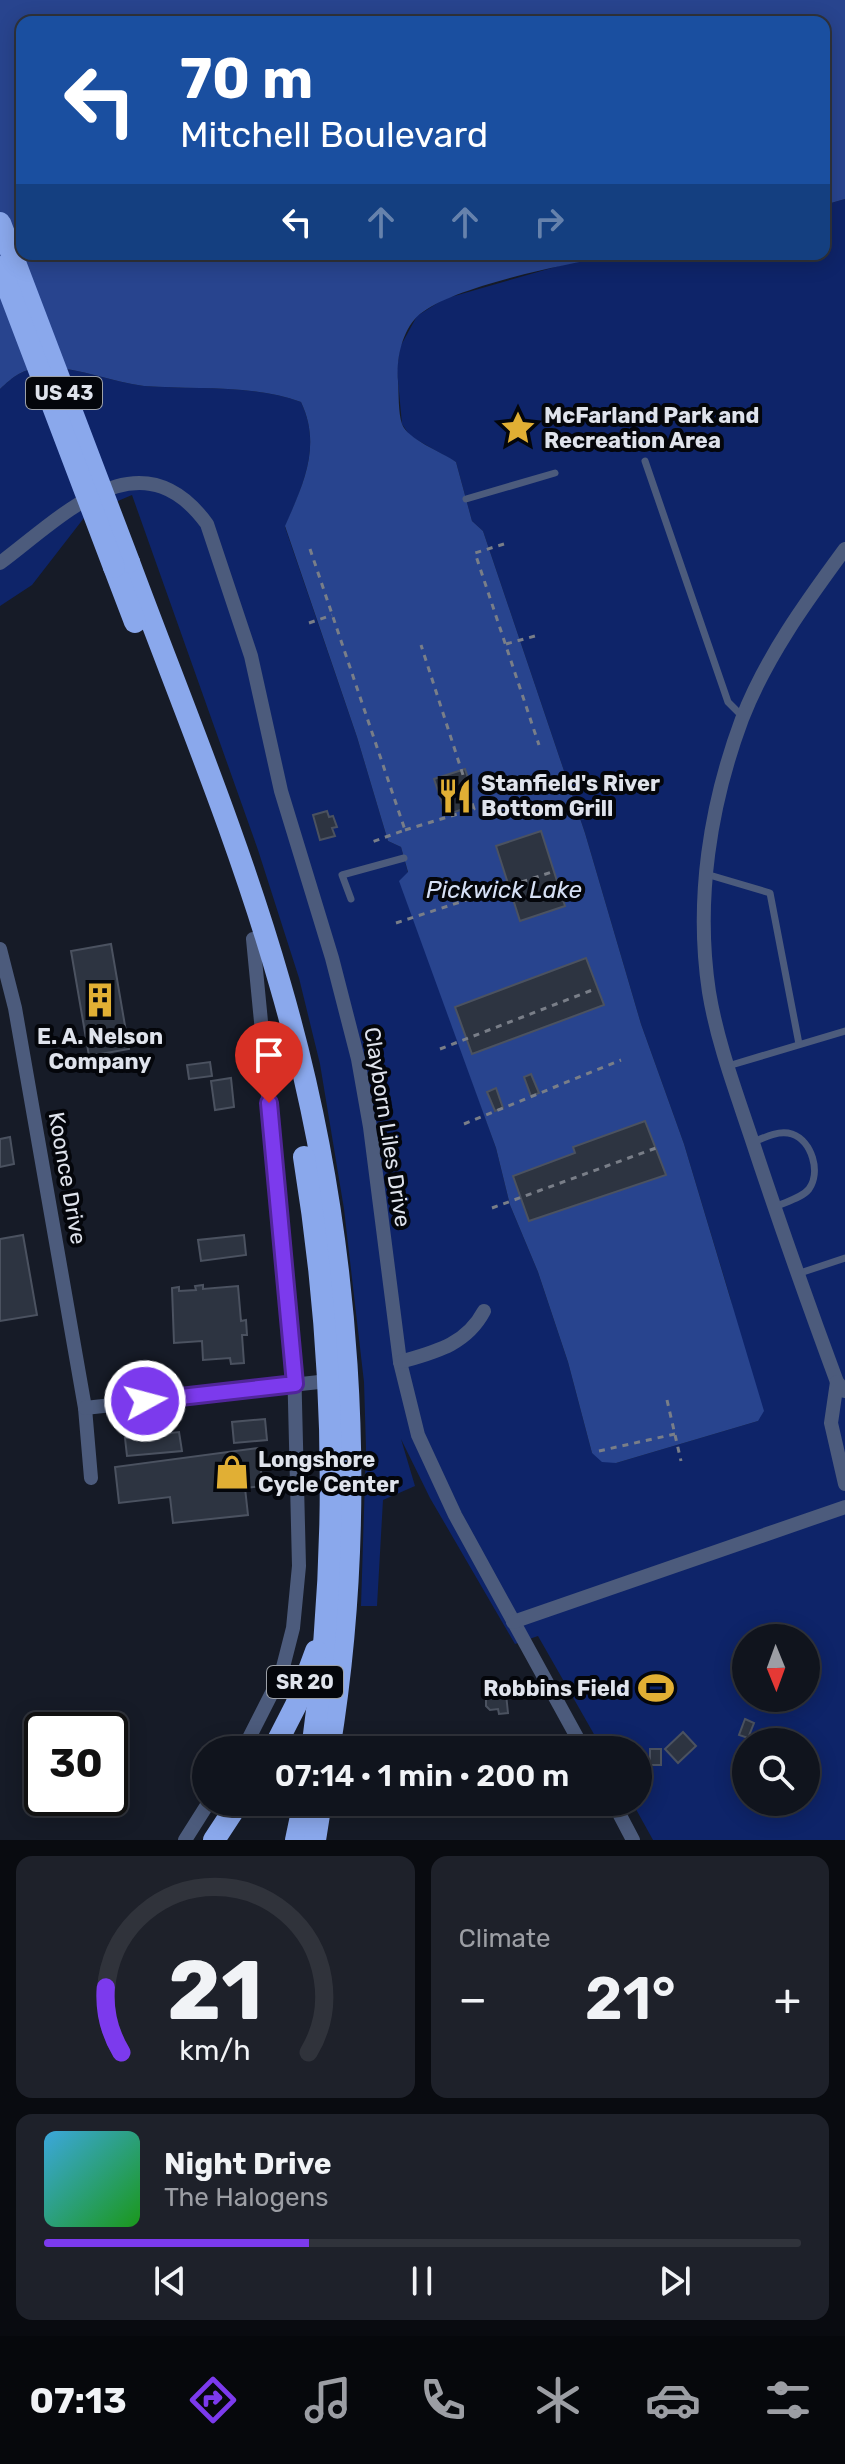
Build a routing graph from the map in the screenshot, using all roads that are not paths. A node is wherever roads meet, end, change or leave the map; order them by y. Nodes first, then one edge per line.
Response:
1 (0, 223) edge
2 (0, 267) edge
3 (645, 461) dead end
4 (555, 473) dead end
5 (466, 499) dead end
6 (845, 549) edge
7 (0, 563) edge
8 (122, 565) junction
9 (743, 717) junction
10 (404, 858) dead end
11 (706, 874) junction
12 (351, 899) dead end
13 (253, 939) junction
14 (1, 952) edge
15 (845, 1031) edge
16 (799, 1044) junction
17 (728, 1066) junction
18 (753, 1142) junction
19 (773, 1207) junction
20 (845, 1258) edge
21 (797, 1274) junction
22 (484, 1311) dead end
23 (400, 1362) junction
24 (328, 1381) junction
25 (295, 1384) junction
26 (842, 1384) edge
27 (85, 1408) junction
28 (91, 1478) dead end
29 (845, 1484) edge
30 (845, 1507) edge
31 (299, 1566) junction
32 (329, 1568) junction
33 (328, 1611) junction
34 (513, 1622) junction
35 (250, 1736) edge
36 (280, 1736) edge
37 (314, 1736) edge
38 (330, 1736) edge
39 (576, 1736) edge
40 (200, 1816) edge
41 (230, 1816) edge
42 (301, 1816) edge
43 (319, 1816) edge
44 (620, 1816) edge
45 (185, 1840) edge
46 (214, 1840) edge
47 (296, 1840) edge
48 (315, 1840) edge
49 (633, 1840) edge

1 - 8 highway, US 43, bridge
2 - 8 highway, US 43, bridge
3 - 9 lane
4 - 5 lane
6 - 9 street
7 - 23 street, Clayborn Liles Drive
8 - 13 highway, US 43
8 - 38 highway, US 43
9 - 11 street
10 - 12 lane
11 - 16 lane
11 - 17 street
13 - 24 highway, US 43
13 - 25 street
14 - 27 street, Koonce Drive
15 - 16 lane
16 - 17 lane
17 - 18 street
18 - 19 street
18 - 19 lane
19 - 21 street
20 - 21 lane
21 - 26 street
22 - 23 street
23 - 34 street, Clayborn Liles Drive
24 - 25 street
24 - 32 highway, US 43
25 - 27 street
25 - 31 street
26 - 29 street
27 - 28 street, Koonce Drive
30 - 34 street
31 - 32 street
31 - 35 street
32 - 33 highway, US 43
33 - 36 highway, SR 20
33 - 37 highway, US 43
34 - 39 street, Clayborn Liles Drive
40 - 45 street
41 - 46 highway
42 - 47 highway
43 - 48 highway
44 - 49 street

